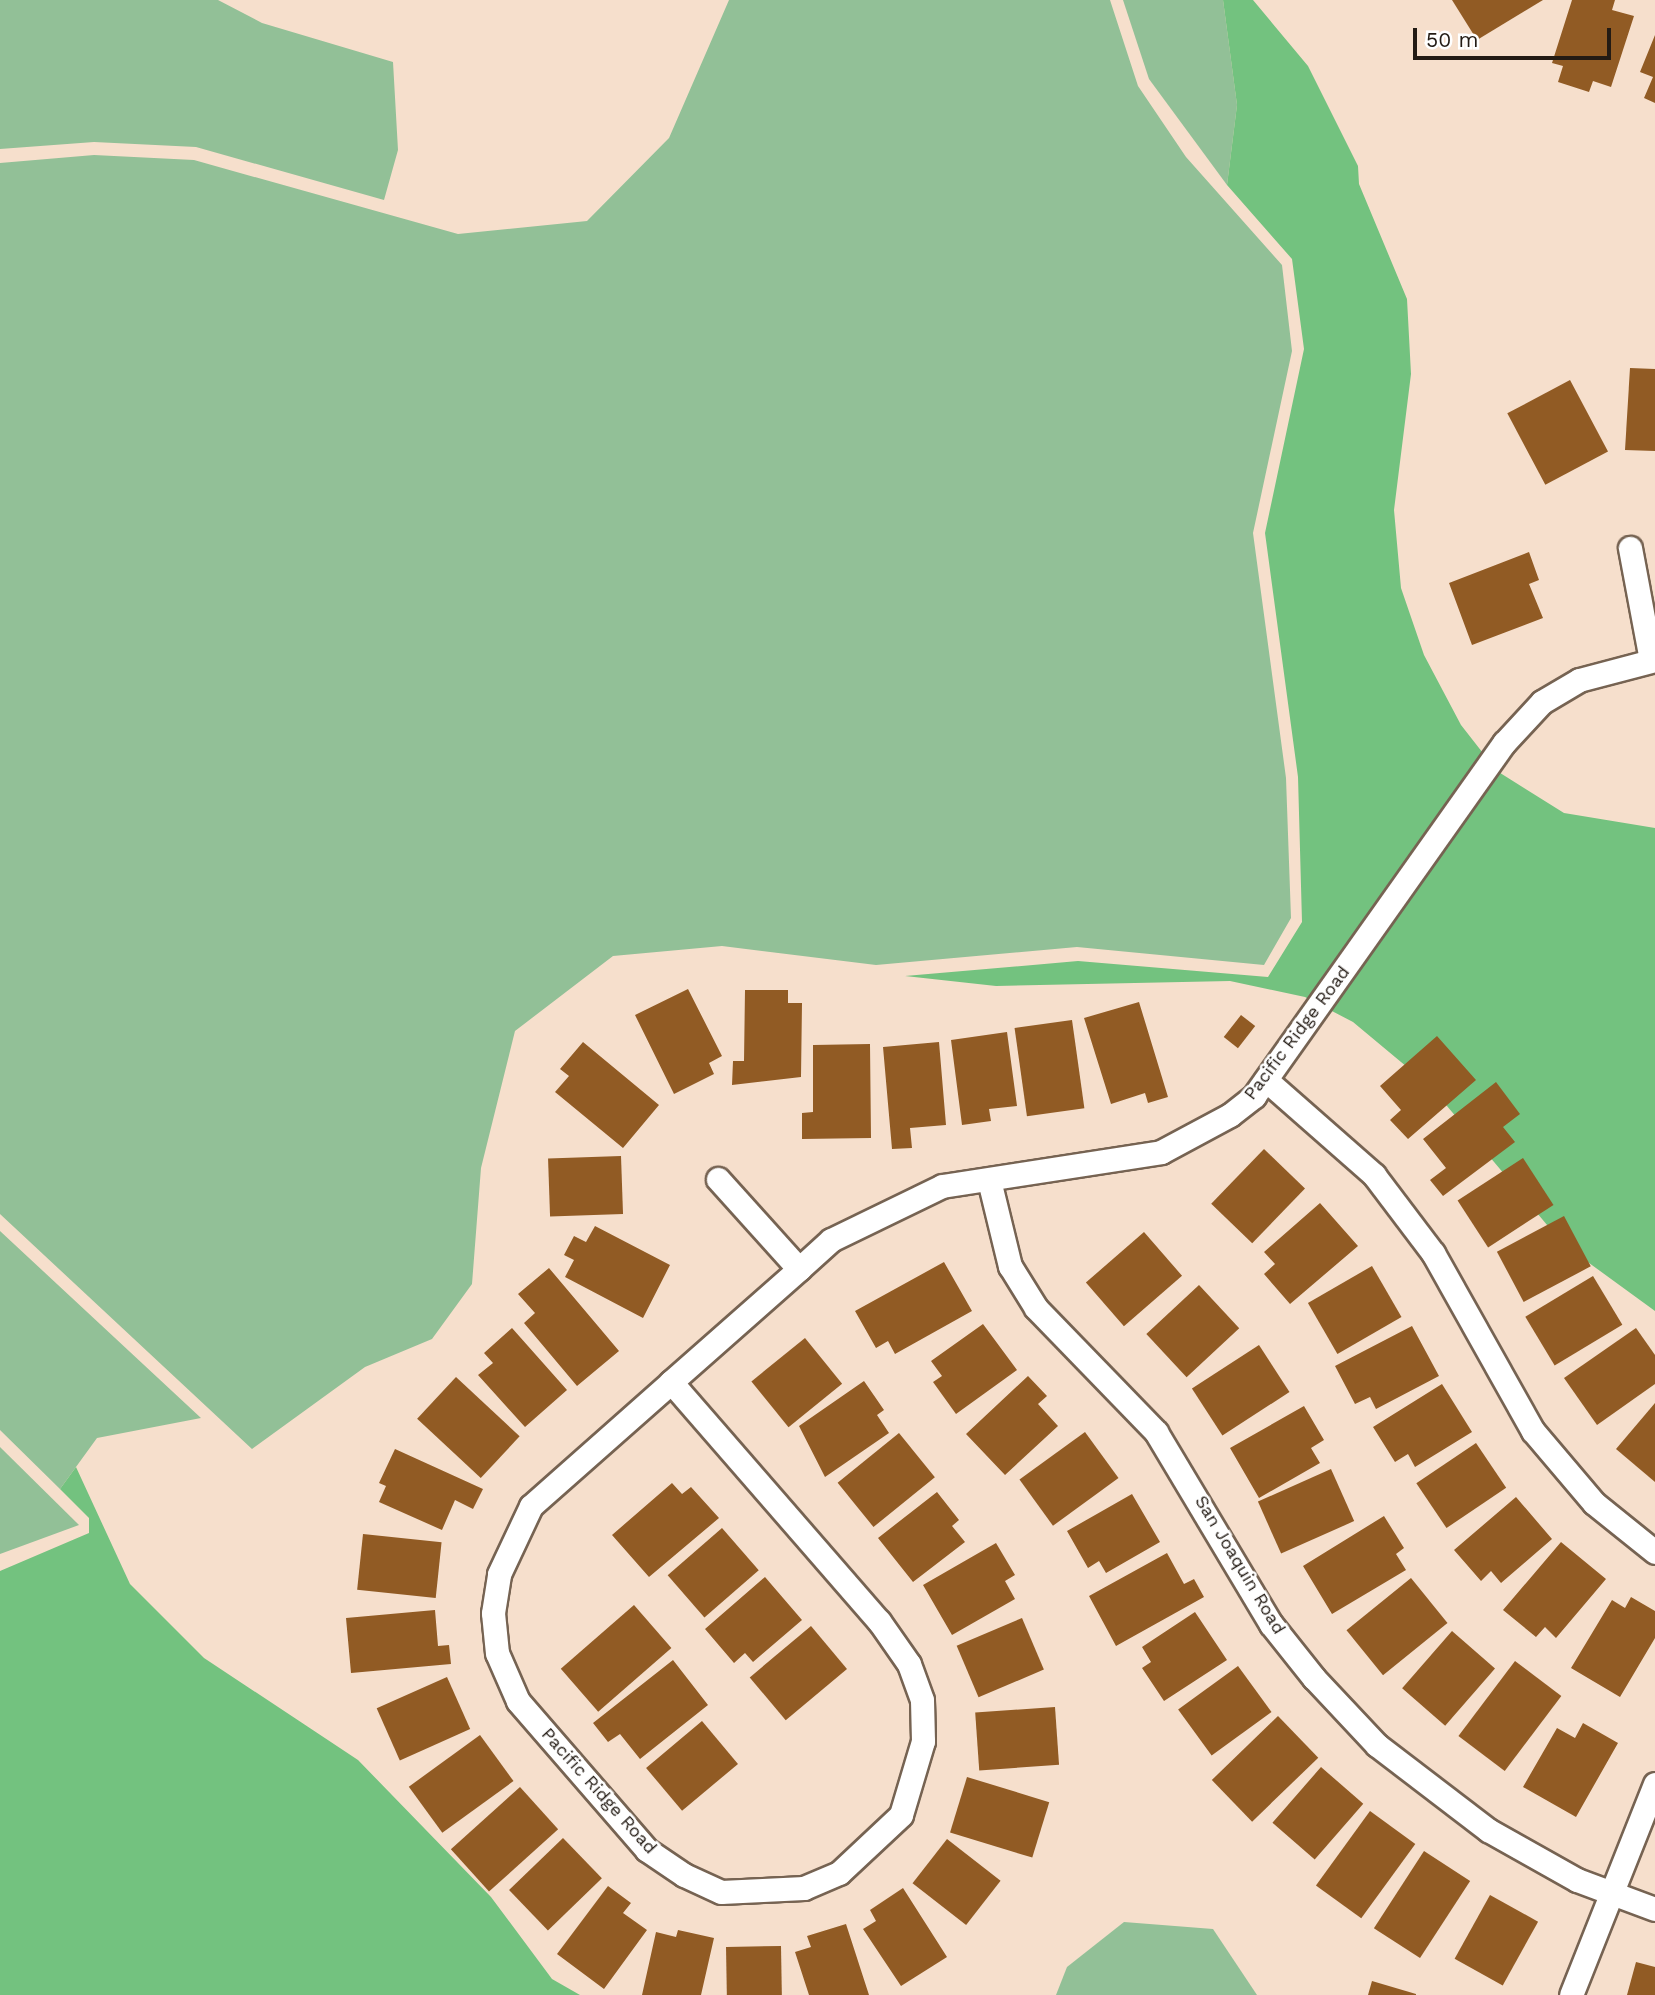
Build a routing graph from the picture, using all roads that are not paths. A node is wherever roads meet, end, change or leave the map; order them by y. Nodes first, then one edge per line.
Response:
1 (1630, 548) dead end
2 (1653, 660) edge
3 (1266, 1080) junction
4 (719, 1179) dead end
5 (989, 1180) junction
6 (799, 1269) junction
7 (671, 1382) junction
8 (1655, 1552) edge
9 (1655, 1784) edge
10 (1612, 1892) junction
11 (1655, 1909) edge
12 (1571, 1995) edge

1 - 2 street
2 - 3 street, Pacific Ridge Road
3 - 5 street, Pacific Ridge Road
3 - 8 street
4 - 6 street
5 - 6 street, Pacific Ridge Road
5 - 10 street, San Joaquin Road
6 - 7 street, Pacific Ridge Road
7 - 7 street, Pacific Ridge Road
9 - 10 street
10 - 11 street, San Joaquin Road
10 - 12 street

